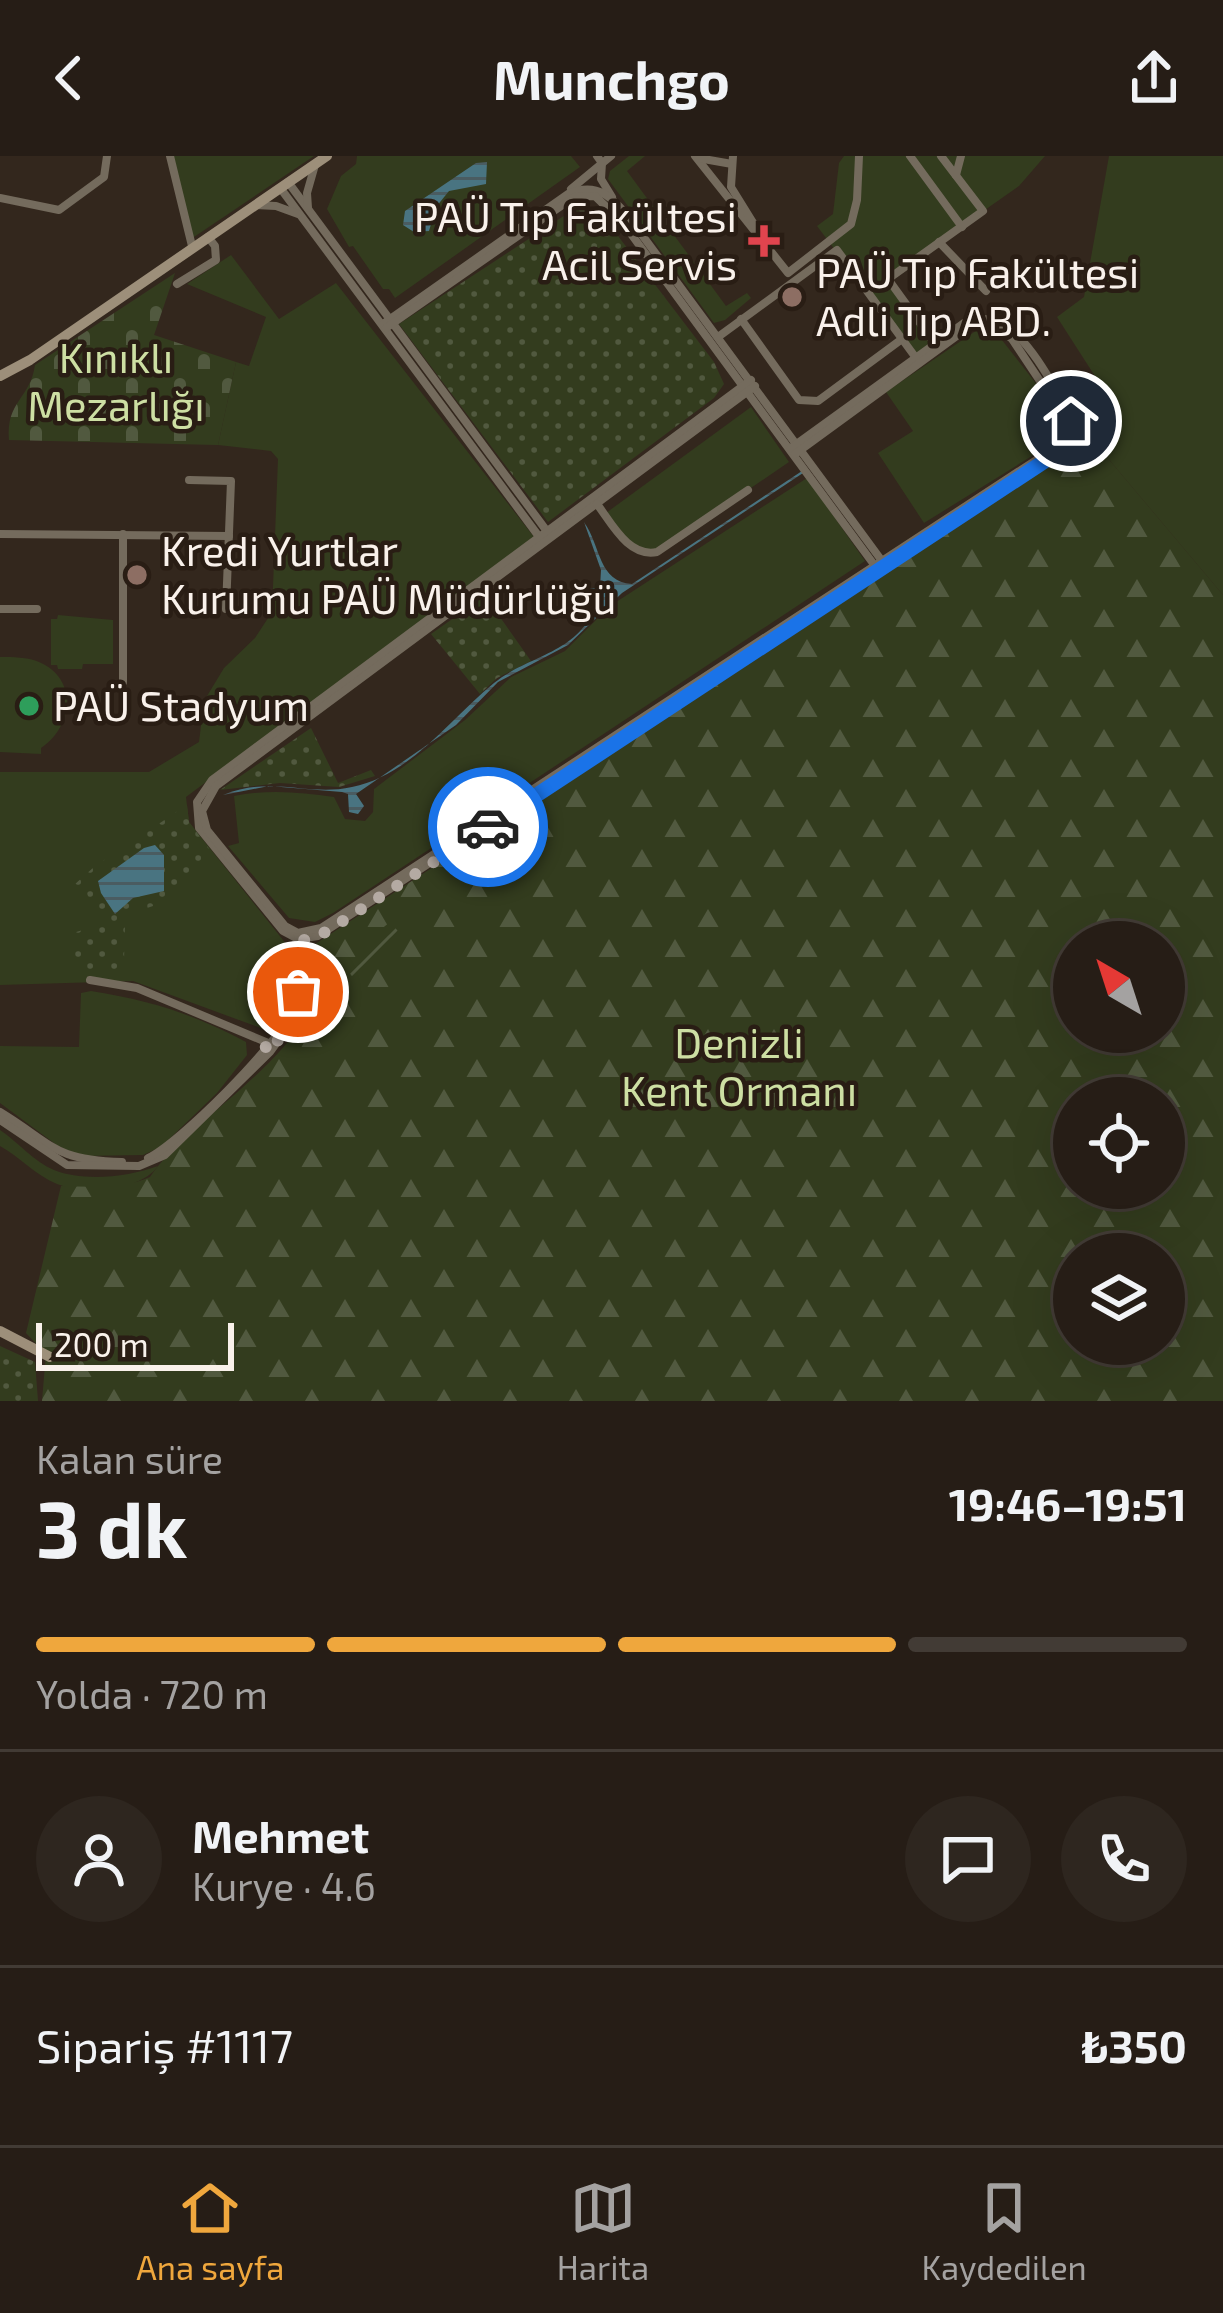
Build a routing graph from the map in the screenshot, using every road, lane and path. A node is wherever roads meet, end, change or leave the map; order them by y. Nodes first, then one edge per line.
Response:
1 (107, 156) edge
2 (170, 156) edge
3 (327, 156) edge
4 (859, 156) edge
5 (910, 156) edge
6 (941, 156) edge
7 (961, 156) edge
8 (696, 157) edge
9 (604, 158) edge
10 (733, 160) edge
11 (315, 164) junction
12 (956, 175) junction
13 (284, 185) junction
14 (568, 194) dead end
15 (612, 197) junction
16 (0, 198) edge
17 (253, 205) junction
18 (305, 213) junction
19 (962, 226) junction
20 (758, 230) junction
21 (207, 236) junction
22 (939, 242) junction
23 (193, 246) junction
24 (177, 284) dead end
25 (986, 291) dead end
26 (741, 320) junction
27 (387, 323) junction
28 (718, 337) junction
29 (902, 339) junction
30 (934, 344) junction
31 (916, 358) junction
32 (0, 376) edge
33 (750, 385) junction
34 (796, 449) junction
35 (189, 480) dead end
36 (748, 490) dead end
37 (597, 504) junction
38 (0, 534) edge
39 (123, 534) junction
40 (229, 536) junction
41 (545, 536) junction
42 (880, 566) junction
43 (0, 609) edge
44 (37, 609) dead end
45 (226, 609) dead end
46 (123, 682) dead end
47 (442, 814) dead end
48 (465, 833) junction
49 (301, 936) junction
50 (270, 1047) junction
51 (0, 1116) edge
52 (0, 1331) edge
53 (50, 1357) dead end

1 - 16 street
2 - 23 street
3 - 11 main road
4 - 20 street
5 - 19 street
6 - 12 street
7 - 12 street
8 - 10 street
8 - 20 street
9 - 14 street
9 - 15 street
10 - 20 street
11 - 13 main road
11 - 18 street
12 - 19 street
13 - 17 main road
13 - 18 street
15 - 27 street
15 - 28 street
17 - 18 street
17 - 21 main road
18 - 27 street
19 - 22 street
21 - 23 main road
21 - 24 street
22 - 25 street
22 - 30 street
23 - 32 main road
26 - 28 street
26 - 29 street
26 - 29 street
27 - 33 street
27 - 41 street
28 - 33 street
29 - 31 street
30 - 31 street
30 - 42 street
31 - 34 street
33 - 34 street
33 - 37 street
33 - 41 street
34 - 42 street
34 - 42 street
35 - 40 street
36 - 37 street
37 - 41 street
38 - 39 street
39 - 40 street
39 - 46 street
40 - 45 street
41 - 49 street
42 - 48 street
42 - 49 street
43 - 44 street
47 - 48 street
48 - 49 street
49 - 50 street
50 - 50 street
50 - 51 street
52 - 53 main road

